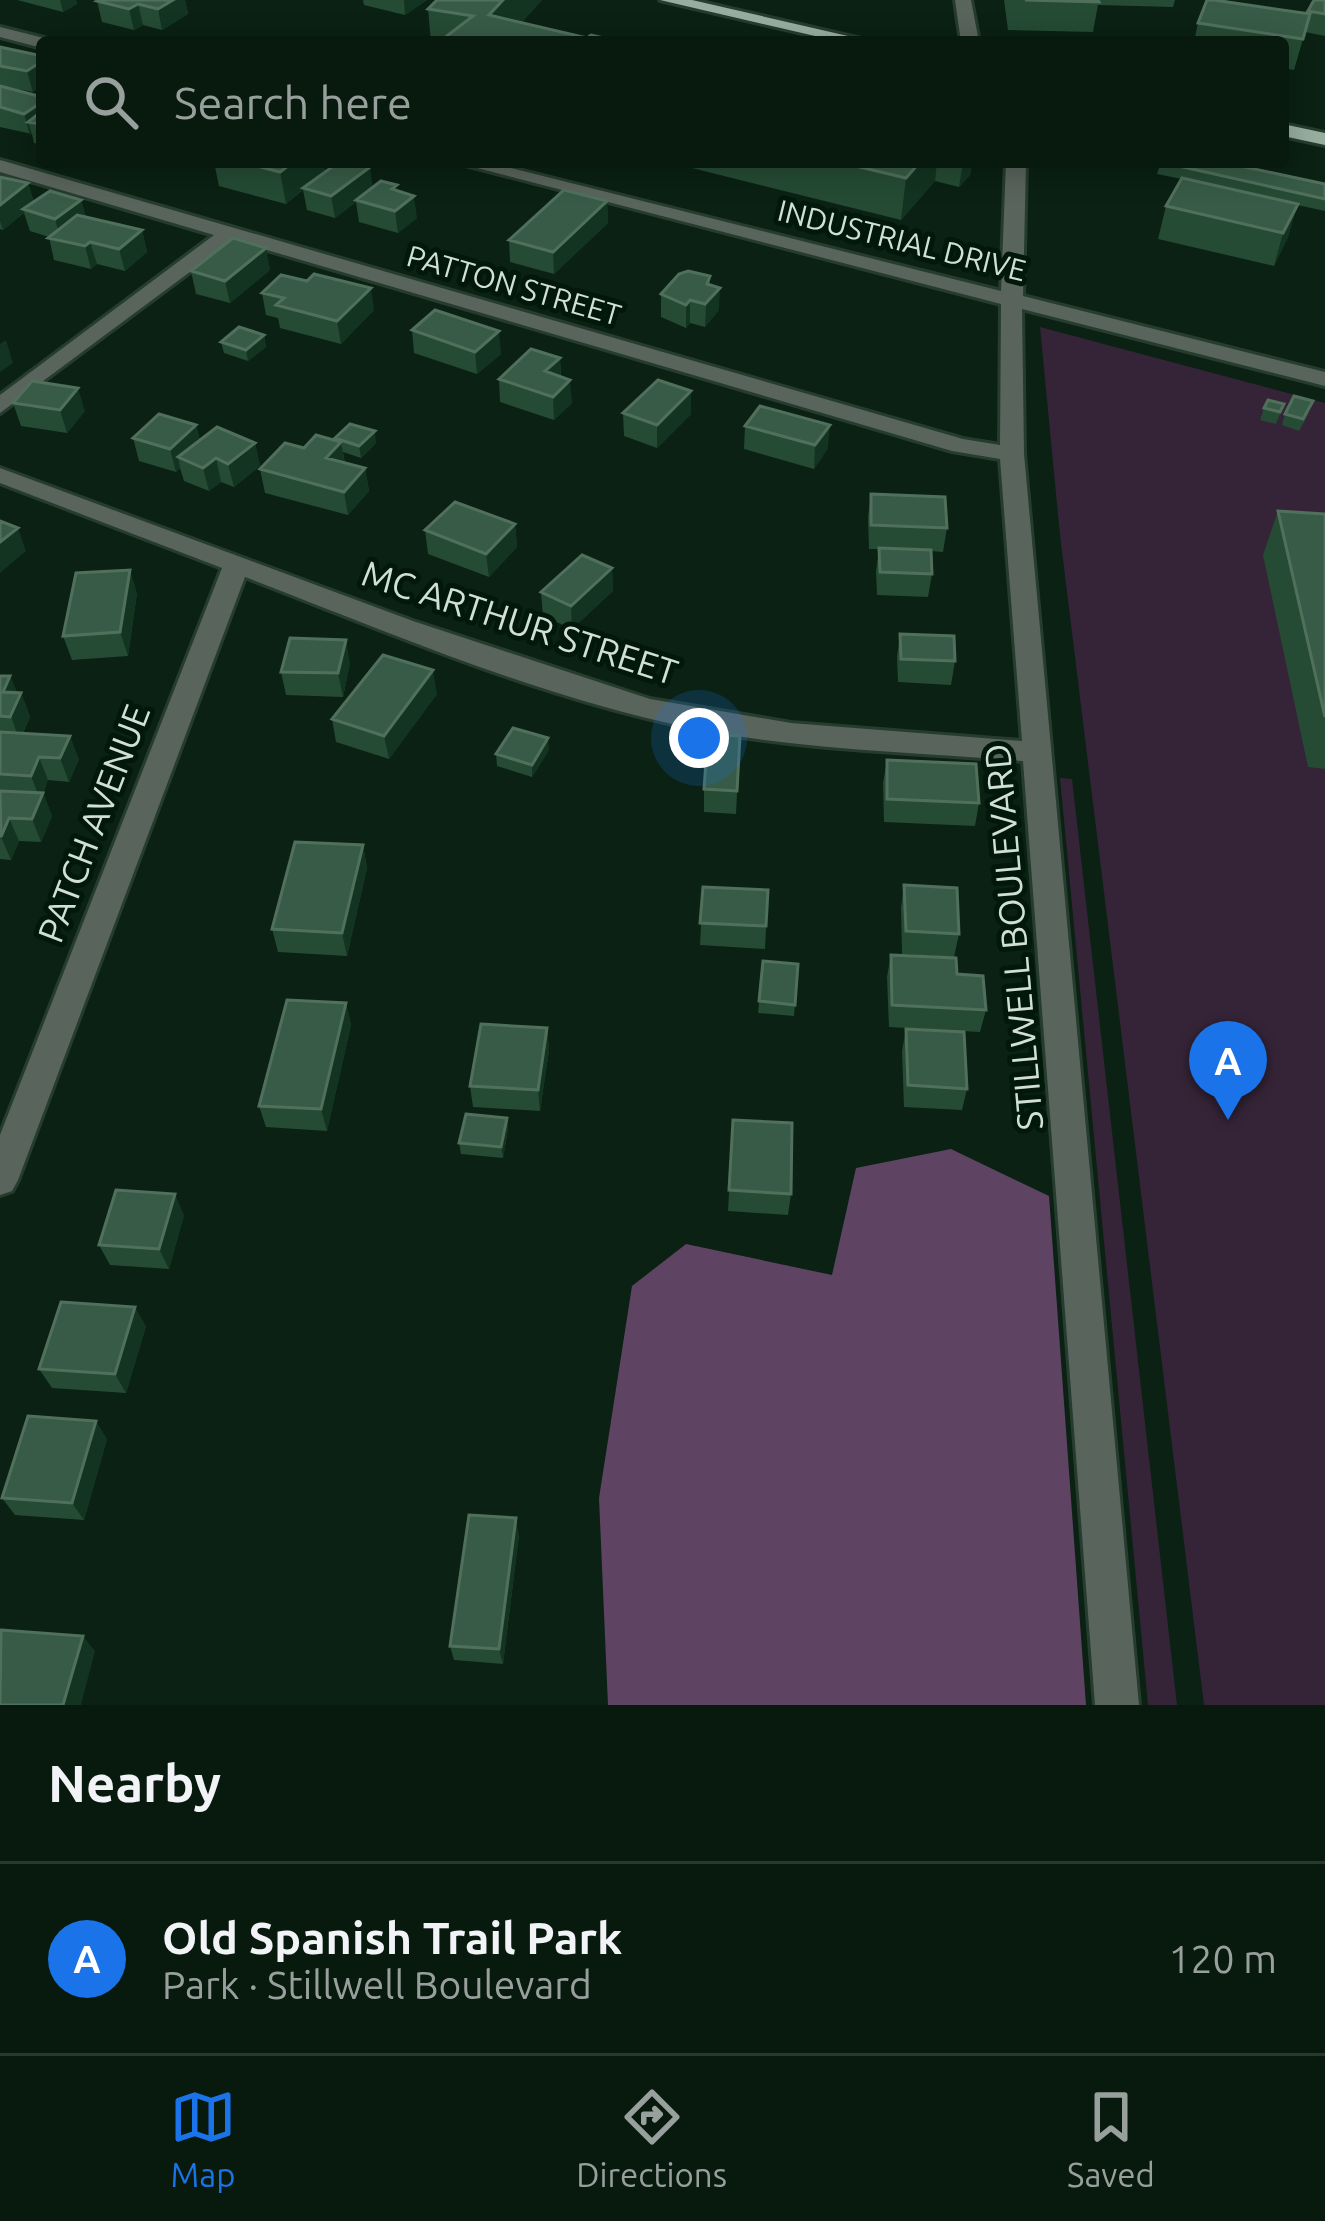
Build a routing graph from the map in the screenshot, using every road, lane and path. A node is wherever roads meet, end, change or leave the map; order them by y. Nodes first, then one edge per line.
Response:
1 (668, 0) edge
2 (963, 0) edge
3 (718, 5) edge
4 (0, 32) edge
5 (841, 36) edge
6 (969, 36) edge
7 (36, 42) edge
8 (1289, 131) edge
9 (1325, 139) edge
10 (0, 166) edge
11 (488, 168) edge
12 (1016, 168) edge
13 (230, 233) junction
14 (1012, 297) junction
15 (1325, 380) edge
16 (0, 406) edge
17 (1012, 454) junction
18 (0, 475) edge
19 (237, 563) junction
20 (1037, 752) junction
21 (0, 1180) edge
22 (1117, 1705) edge

1 - 3 main road
2 - 6 street
3 - 5 main road
4 - 7 street
8 - 9 main road
10 - 13 street, PATTON STREET
11 - 14 street, INDUSTRIAL DRIVE
12 - 14 street, STILLWELL BOULEVARD
13 - 16 street
13 - 17 street, PATTON STREET
14 - 15 street, INDUSTRIAL DRIVE
14 - 17 street, STILLWELL BOULEVARD
17 - 20 street, STILLWELL BOULEVARD
18 - 19 street, MC ARTHUR STREET
19 - 20 street, MC ARTHUR STREET
19 - 21 street, PATCH AVENUE
20 - 22 street, STILLWELL BOULEVARD

